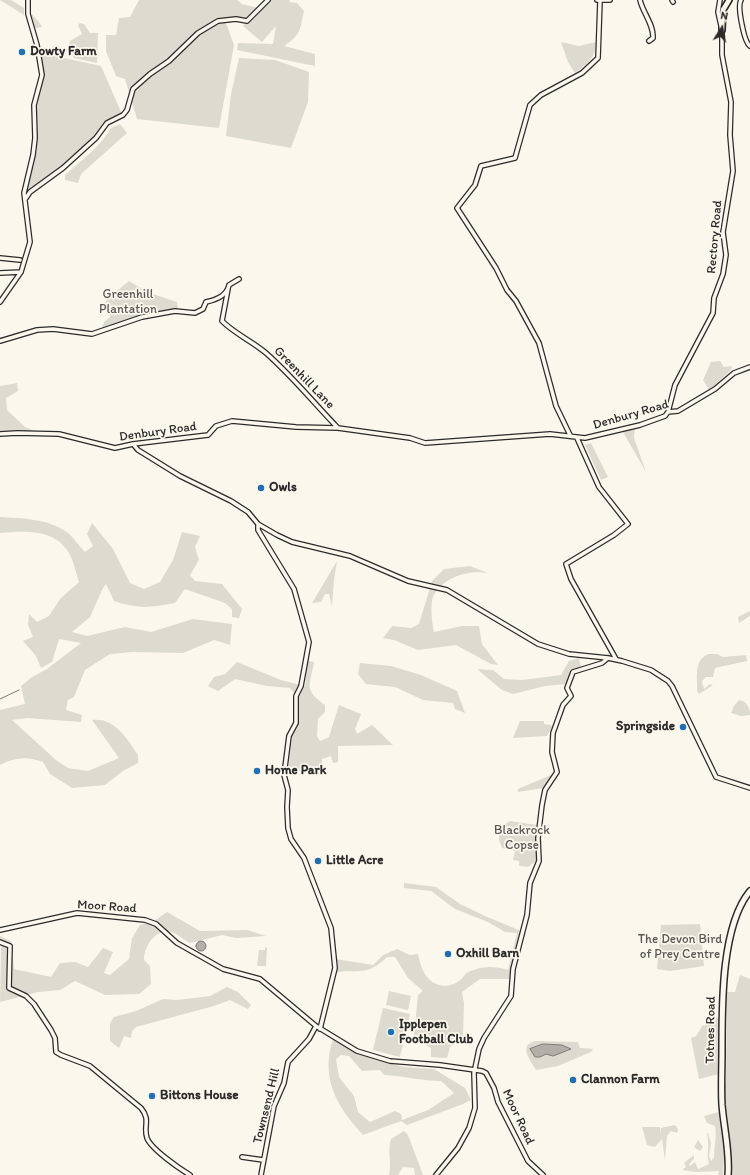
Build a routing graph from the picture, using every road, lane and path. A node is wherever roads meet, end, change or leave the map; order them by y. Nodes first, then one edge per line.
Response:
1 (28, 0) edge
2 (268, 0) edge
3 (598, 0) edge
4 (610, 0) edge
5 (640, 0) edge
6 (720, 0) edge
7 (729, 0) edge
8 (741, 0) edge
9 (722, 30) junction
10 (649, 41) dead end
11 (750, 46) edge
12 (26, 198) junction
13 (0, 258) edge
14 (20, 260) dead end
15 (21, 272) junction
16 (0, 273) edge
17 (239, 279) dead end
18 (228, 289) junction
19 (0, 302) edge
20 (0, 341) edge
21 (750, 367) edge
22 (668, 412) junction
23 (338, 428) junction
24 (0, 434) edge
25 (570, 435) junction
26 (577, 438) junction
27 (133, 444) junction
28 (258, 524) junction
29 (608, 658) junction
30 (616, 659) junction
31 (750, 788) edge
32 (750, 890) edge
33 (0, 930) edge
34 (0, 942) edge
35 (316, 1026) junction
36 (320, 1029) junction
37 (475, 1070) junction
38 (242, 1157) dead end
39 (263, 1160) junction
40 (190, 1175) edge
41 (260, 1175) edge
42 (436, 1175) edge
43 (543, 1175) edge
44 (728, 1175) edge

1 - 12 street
2 - 12 street
3 - 4 street
3 - 25 street
5 - 10 street
6 - 9 street, Rectory Road
7 - 9 street
8 - 11 street
9 - 22 street, Rectory Road
12 - 15 street
13 - 14 street
15 - 16 street
15 - 19 street
17 - 18 street, Greenhill Lane
18 - 20 street
18 - 23 street, Greenhill Lane
21 - 22 street, Denbury Road
22 - 26 street, Denbury Road
23 - 25 street, Denbury Road
23 - 27 street, Denbury Road
24 - 27 street, Denbury Road
25 - 26 street
26 - 30 street
27 - 28 street
28 - 29 street
28 - 36 street
29 - 30 street
29 - 37 street
30 - 31 street
32 - 44 main road, Totnes Road
33 - 35 street, Moor Road
34 - 40 street
35 - 36 street, Moor Road
35 - 39 street, Townsend Hill
36 - 37 street, Moor Road
37 - 42 street
37 - 43 street, Moor Road
38 - 39 street
39 - 41 street, Townsend Hill

